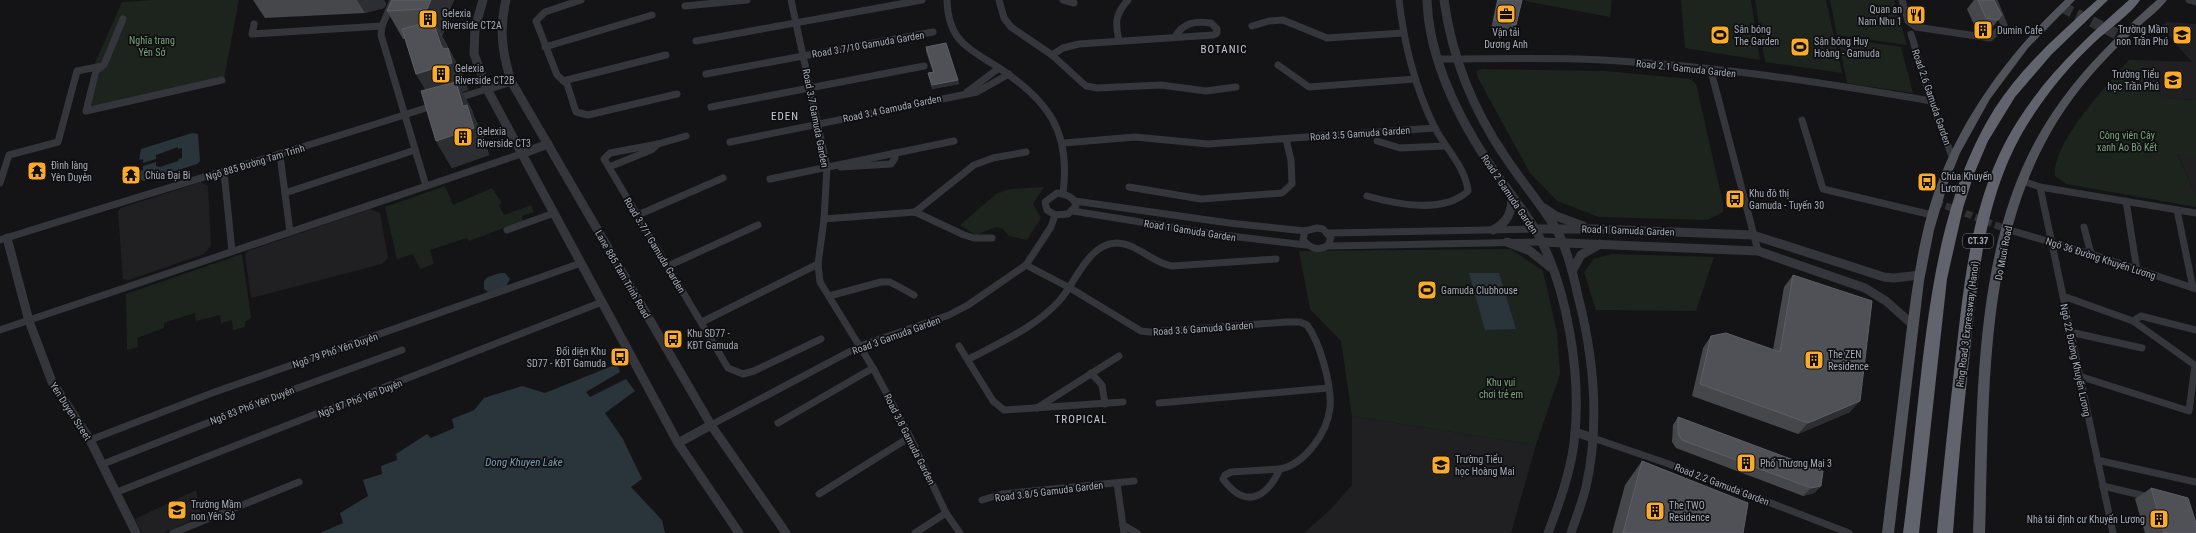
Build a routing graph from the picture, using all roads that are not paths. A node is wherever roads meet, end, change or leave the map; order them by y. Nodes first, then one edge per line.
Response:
1 (393, 0) edge
2 (483, 0) edge
3 (506, 0) edge
4 (581, 0) edge
5 (747, 0) edge
6 (791, 0) edge
7 (922, 0) edge
8 (947, 0) edge
9 (999, 0) edge
10 (1063, 0) edge
11 (1128, 0) edge
12 (1399, 0) edge
13 (1427, 0) edge
14 (1444, 0) edge
15 (1902, 0) edge
16 (1994, 0) edge
17 (2070, 0) edge
18 (2103, 0) edge
19 (2135, 0) edge
20 (2162, 0) edge
21 (2189, 0) edge
22 (2196, 2) edge
23 (1074, 4) dead end
24 (685, 6) dead end
25 (652, 14) dead end
26 (123, 19) dead end
27 (254, 24) dead end
28 (796, 24) junction
29 (382, 26) junction
30 (1252, 26) dead end
31 (932, 32) dead end
32 (1402, 33) junction
33 (1911, 34) dead end
34 (1175, 37) junction
35 (696, 41) dead end
36 (1119, 41) junction
37 (545, 47) junction
38 (666, 55) dead end
39 (1052, 55) junction
40 (804, 56) junction
41 (1455, 58) junction
42 (1438, 59) junction
43 (104, 65) junction
44 (1278, 65) dead end
45 (924, 66) dead end
46 (999, 68) junction
47 (1711, 71) junction
48 (706, 74) dead end
49 (1009, 74) junction
50 (1416, 79) junction
51 (222, 80) dead end
52 (563, 80) junction
53 (511, 81) junction
54 (1236, 87) dead end
55 (811, 88) junction
56 (486, 89) junction
57 (965, 93) junction
58 (677, 94) dead end
59 (448, 101) edge
60 (1931, 101) junction
61 (441, 103) edge
62 (711, 107) dead end
63 (405, 115) junction
64 (1802, 120) dead end
65 (818, 124) junction
66 (1435, 128) junction
67 (686, 136) dead end
68 (1286, 139) junction
69 (954, 140) dead end
70 (1377, 141) dead end
71 (730, 142) dead end
72 (1064, 143) junction
73 (548, 144) junction
74 (658, 144) junction
75 (1445, 146) junction
76 (416, 150) junction
77 (1026, 152) dead end
78 (894, 153) junction
79 (522, 154) junction
80 (280, 155) junction
81 (1953, 159) junction
82 (609, 167) junction
83 (827, 167) junction
84 (224, 172) junction
85 (723, 178) dead end
86 (770, 179) dead end
87 (2023, 181) junction
88 (0, 183) edge
89 (426, 186) junction
90 (1129, 187) dead end
91 (2040, 187) junction
92 (285, 193) junction
93 (1063, 193) junction
94 (1367, 196) dead end
95 (1512, 196) junction
96 (1075, 201) junction
97 (2126, 201) junction
98 (1540, 205) junction
99 (2177, 210) junction
100 (1073, 211) junction
101 (915, 212) junction
102 (554, 213) junction
103 (2196, 214) edge
104 (638, 215) junction
105 (1932, 215) junction
106 (1055, 216) junction
107 (824, 219) junction
108 (1229, 223) junction
109 (758, 225) dead end
110 (2084, 227) dead end
111 (1535, 229) junction
112 (1555, 229) junction
113 (1596, 229) junction
114 (2006, 229) junction
115 (507, 230) dead end
116 (1493, 230) junction
117 (1305, 231) junction
118 (290, 232) junction
119 (1329, 233) junction
120 (1753, 235) junction
121 (1227, 236) junction
122 (992, 238) dead end
123 (4, 239) edge
124 (1507, 242) junction
125 (1541, 242) junction
126 (1562, 242) junction
127 (2051, 242) junction
128 (1602, 243) junction
129 (1306, 245) junction
130 (1329, 246) junction
131 (232, 251) junction
132 (1758, 251) junction
133 (2091, 254) junction
134 (1276, 259) dead end
135 (581, 263) junction
136 (818, 264) junction
137 (1026, 264) junction
138 (668, 266) junction
139 (1552, 269) junction
140 (2137, 270) junction
141 (1572, 271) junction
142 (1920, 275) junction
143 (1070, 288) junction
144 (2194, 289) edge
145 (914, 295) dead end
146 (829, 296) junction
147 (2063, 296) junction
148 (602, 302) junction
149 (29, 321) junction
150 (2134, 321) junction
151 (702, 322) junction
152 (1913, 325) junction
153 (0, 330) edge
154 (2196, 330) edge
155 (2070, 332) junction
156 (821, 339) dead end
157 (860, 346) junction
158 (959, 346) dead end
159 (2142, 348) dead end
160 (402, 350) dead end
161 (1119, 356) dead end
162 (969, 359) junction
163 (2195, 365) edge
164 (873, 368) junction
165 (1091, 373) junction
166 (2079, 376) junction
167 (1328, 388) junction
168 (1123, 402) dead end
169 (1159, 403) dead end
170 (1105, 404) junction
171 (1035, 409) junction
172 (778, 423) dead end
173 (711, 425) junction
174 (1574, 432) junction
175 (910, 437) junction
176 (1593, 438) junction
177 (90, 440) junction
178 (678, 442) junction
179 (2097, 460) junction
180 (103, 464) junction
181 (1280, 469) junction
182 (1134, 481) dead end
183 (299, 482) dead end
184 (2196, 482) edge
185 (1117, 483) junction
186 (2103, 486) junction
187 (117, 492) junction
188 (819, 494) dead end
189 (982, 500) dead end
190 (2161, 500) edge
191 (946, 513) junction
192 (1124, 529) edge
193 (1833, 530) edge
194 (136, 533) edge
195 (173, 533) edge
196 (739, 533) edge
197 (786, 533) edge
198 (915, 533) edge
199 (960, 533) edge
200 (1137, 533) edge
201 (1548, 533) edge
202 (1571, 533) edge
203 (1849, 533) edge
204 (1888, 533) edge
205 (1911, 533) edge
206 (1945, 533) edge
207 (1979, 533) edge
208 (2113, 533) edge

1 - 29 street
2 - 56 street
3 - 53 street, Lane 885 Tam Trinh Road
4 - 37 street
5 - 24 street
6 - 28 street, Road 3.7 Gamuda Garden
7 - 28 street
8 - 46 street
9 - 39 street
10 - 23 street
11 - 36 street
12 - 32 street
13 - 42 street, Road 2 Gamuda Garden
14 - 41 street, Road 2 Gamuda Garden
15 - 16 street
17 - 81 main road
18 - 205 highway, CT.37
19 - 206 highway, Ring Road 3 Expressway (Hanoi) / CT.37
20 - 87 main road, Do Muoi Road
21 - 22 street
25 - 37 street
26 - 43 street
27 - 29 street
28 - 35 street
28 - 40 street, Road 3.7 Gamuda Garden
29 - 63 street
30 - 32 street
31 - 40 street, Road 3.7/10 Gamuda Garden
32 - 50 street
33 - 60 street, Road 2.6 Gamuda Garden
34 - 34 street
34 - 36 street
36 - 39 street
37 - 52 street
38 - 52 street
39 - 54 street
40 - 48 street, Road 3.7/10 Gamuda Garden
40 - 55 street, Road 3.7 Gamuda Garden
41 - 42 street, Road 2.1 Gamuda Garden
41 - 47 street, Road 2.1 Gamuda Garden
41 - 98 street, Road 2 Gamuda Garden
42 - 95 street, Road 2 Gamuda Garden
43 - 51 street
43 - 88 street
44 - 50 street
45 - 55 street
46 - 49 street
46 - 57 street, Road 3.4 Gamuda Garden
47 - 60 street, Road 2.1 Gamuda Garden
47 - 120 street
49 - 57 street, Road 3.4 Gamuda Garden
49 - 72 street
50 - 66 street
52 - 58 street
53 - 56 street
53 - 73 street, Lane 885 Tam Trinh Road
55 - 62 street
55 - 65 street, Road 3.7 Gamuda Garden
56 - 59 street
56 - 79 street
57 - 65 street, Road 3.4 Gamuda Garden
60 - 81 street, Road 2.6 Gamuda Garden
61 - 63 street, Ngõ 885 Đường Tam Trinh
63 - 76 street
63 - 80 street, Ngõ 885 Đường Tam Trinh
64 - 105 street
65 - 71 street, Road 3.4 Gamuda Garden
65 - 83 street, Road 3.7 Gamuda Garden
66 - 68 street, Road 3.5 Gamuda Garden
66 - 75 street
67 - 74 street
68 - 72 street, Road 3.5 Gamuda Garden
68 - 90 street
69 - 78 street
70 - 75 street, Road 3.5 Gamuda Garden
72 - 93 street
73 - 79 street
73 - 173 street, Lane 885 Tam Trinh Road
74 - 82 street
74 - 82 street
75 - 94 street
76 - 89 street
76 - 92 street
77 - 101 street
78 - 83 street
78 - 83 street
79 - 89 street
79 - 102 street
80 - 84 street, Ngõ 885 Đường Tam Trinh
80 - 92 street
81 - 105 main road
82 - 104 street, Road 3.7/1 Gamuda Garden
83 - 86 street
83 - 107 street, Road 3.7 Gamuda Garden
84 - 123 street, Ngõ 885 Đường Tam Trinh
84 - 131 street
85 - 104 street
87 - 91 street
87 - 114 main road, Do Muoi Road
89 - 118 street
91 - 97 street
91 - 127 street, Ngõ 22 Đường Khuyến Lương
92 - 118 street
93 - 96 street
93 - 106 street
95 - 111 street, Road 2 Gamuda Garden
95 - 116 street
96 - 100 street
96 - 108 street, Road 1 Gamuda Garden
97 - 99 street
97 - 140 street
98 - 112 street, Road 2 Gamuda Garden
98 - 113 street
99 - 103 street
99 - 144 street
100 - 106 street
100 - 121 street, Road 1 Gamuda Garden
101 - 107 street
101 - 122 street
102 - 115 street
102 - 135 street
104 - 138 street, Road 3.7/1 Gamuda Garden
105 - 142 main road
106 - 137 street, Road 3 Gamuda Garden
107 - 136 street, Road 3.7 Gamuda Garden
108 - 117 street, Road 1 Gamuda Garden
108 - 121 street
109 - 138 street
110 - 133 street
111 - 112 street, Road 1 Gamuda Garden
111 - 116 street, Road 1 Gamuda Garden
111 - 125 street, Road 2 Gamuda Garden
112 - 113 street, Road 1 Gamuda Garden
112 - 126 street, Road 2 Gamuda Garden
113 - 120 street, Road 1 Gamuda Garden
114 - 127 street, Ngõ 36 Đường Khuyến Lương
114 - 207 main road, Do Muoi Road
116 - 119 street, Road 1 Gamuda Garden
117 - 119 street
117 - 129 street
118 - 131 street
119 - 130 street
120 - 132 street
120 - 142 street, Road 1 Gamuda Garden
121 - 129 street, Road 1 Gamuda Garden
123 - 149 street, Yen Duyen Street
124 - 125 street
124 - 130 street
124 - 139 street
125 - 126 street, Road 1 Gamuda Garden
125 - 139 street, Road 2 Gamuda Garden
126 - 128 street, Road 1 Gamuda Garden
126 - 141 street, Road 2 Gamuda Garden
127 - 133 street, Ngõ 36 Đường Khuyến Lương
127 - 147 street, Ngõ 22 Đường Khuyến Lương
128 - 132 street, Road 1 Gamuda Garden
128 - 141 street
129 - 130 street
131 - 149 street
132 - 152 street, Road 1 Gamuda Garden
133 - 140 street, Ngõ 36 Đường Khuyến Lương
134 - 143 street
135 - 148 street
135 - 177 street, Ngõ 79 Phố Yên Duyên
136 - 146 street, Road 3.7 Gamuda Garden
136 - 151 street
137 - 143 street, Road 3.6 Gamuda Garden
137 - 157 street, Road 3 Gamuda Garden
138 - 151 street, Road 3.7/1 Gamuda Garden
139 - 174 street, Road 2 Gamuda Garden
140 - 144 street, Ngõ 36 Đường Khuyến Lương
141 - 176 street
142 - 152 main road
143 - 162 street
143 - 167 street, Road 3.6 Gamuda Garden
145 - 146 street
146 - 157 street, Road 3.7 Gamuda Garden
147 - 150 street
147 - 155 street, Ngõ 22 Đường Khuyến Lương
148 - 178 street
148 - 187 street, Ngõ 87 Phố Yên Duyên
149 - 153 street
149 - 177 street, Yen Duyen Street
150 - 154 street
150 - 163 street
151 - 156 street, Road 3.7/1 Gamuda Garden
152 - 204 main road
155 - 159 street
155 - 166 street, Ngõ 22 Đường Khuyến Lương
157 - 164 street, Road 3.8 Gamuda Garden
157 - 173 street, Road 3 Gamuda Garden
158 - 162 street
160 - 180 street, Ngõ 83 Phố Yên Duyên
161 - 165 street
162 - 171 street
163 - 166 street
164 - 172 street
164 - 175 street, Road 3.8 Gamuda Garden
165 - 170 street
165 - 171 street
166 - 179 street, Ngõ 22 Đường Khuyến Lương
167 - 169 street
167 - 181 street, Road 3.6 Gamuda Garden
168 - 170 street
170 - 171 street
173 - 178 street
173 - 197 street, Lane 885 Tam Trinh Road
174 - 176 street
174 - 201 street, Road 2 Gamuda Garden
175 - 188 street
175 - 191 street, Road 3.8 Gamuda Garden
176 - 193 street, Road 2.2 Gamuda Garden
176 - 202 street
177 - 180 street, Yen Duyen Street
178 - 196 street
179 - 184 street
179 - 186 street, Ngõ 22 Đường Khuyến Lương
180 - 187 street, Yen Duyen Street
181 - 181 street, Road 3.6 Gamuda Garden
182 - 185 street, Road 3.8/5 Gamuda Garden
183 - 195 street
185 - 189 street, Road 3.8/5 Gamuda Garden
185 - 192 street, Road 3.8/5 Gamuda Garden
186 - 190 street
186 - 208 street, Ngõ 22 Đường Khuyến Lương
187 - 194 street, Yen Duyen Street
191 - 198 street
191 - 199 street, Road 3.8 Gamuda Garden
192 - 200 street, Road 3.8/5 Gamuda Garden
193 - 203 street, Road 2.2 Gamuda Garden

